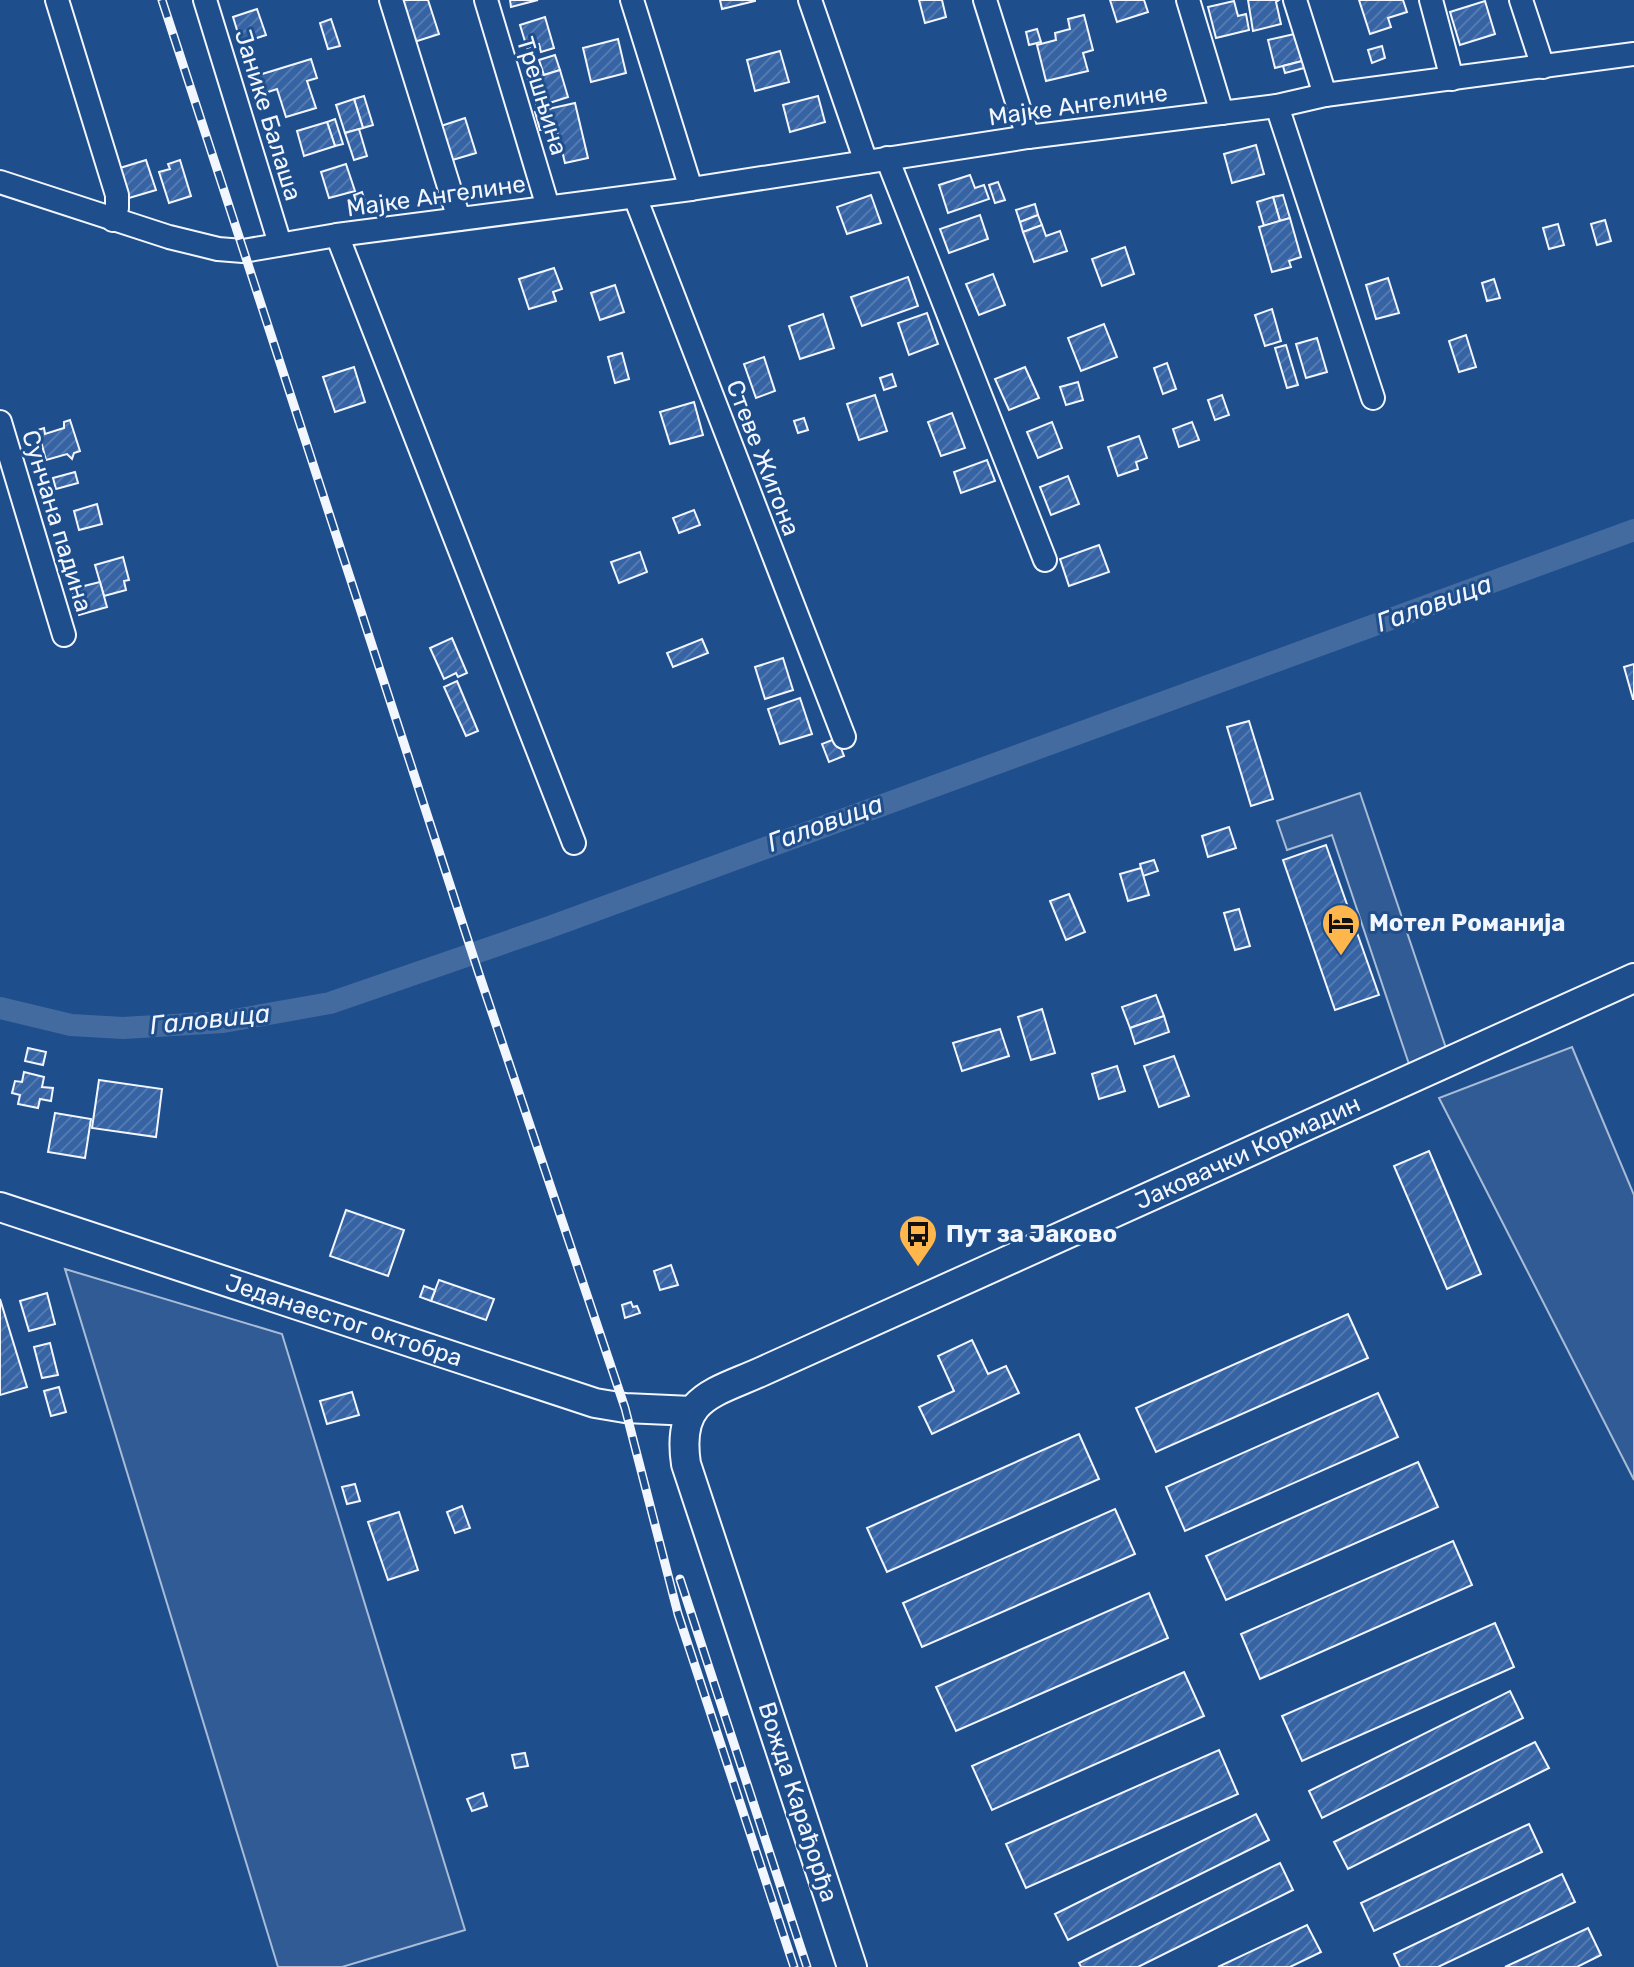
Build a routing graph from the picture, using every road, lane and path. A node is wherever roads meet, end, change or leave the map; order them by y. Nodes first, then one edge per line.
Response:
1 (57, 0) edge
2 (205, 0) edge
3 (391, 0) edge
4 (486, 0) edge
5 (632, 0) edge
6 (810, 0) edge
7 (985, 0) edge
8 (1188, 0) edge
9 (1295, 0) edge
10 (1431, 0) edge
11 (1521, 0) edge
12 (1634, 54) edge
13 (1543, 67) junction
14 (1452, 79) junction
15 (1325, 95) junction
16 (1277, 106) junction
17 (1222, 113) junction
18 (1028, 137) junction
19 (876, 160) junction
20 (0, 182) edge
21 (691, 189) junction
22 (635, 197) junction
23 (548, 207) junction
24 (459, 219) junction
25 (113, 220) junction
26 (337, 235) junction
27 (280, 244) junction
28 (1373, 398) dead end
29 (0, 422) edge
30 (1045, 560) dead end
31 (64, 635) dead end
32 (844, 737) dead end
33 (574, 843) dead end
34 (1634, 978) edge
35 (0, 1207) edge
36 (692, 1411) junction
37 (852, 1967) edge

1 - 25 street
2 - 27 street, Јанике Балаша
3 - 24 street
4 - 23 street, Трешњина
5 - 21 street
6 - 19 street
7 - 18 street
8 - 17 street
9 - 15 street
10 - 14 street
11 - 13 street
12 - 13 street, Мајке Ангелине
13 - 14 street, Мајке Ангелине
14 - 15 street, Мајке Ангелине
15 - 16 street, Мајке Ангелине
16 - 17 street, Мајке Ангелине
16 - 28 street
17 - 18 street, Мајке Ангелине
18 - 19 street, Мајке Ангелине
19 - 21 street, Мајке Ангелине
19 - 30 street
20 - 25 street, Мајке Ангелине
21 - 22 street, Мајке Ангелине
22 - 23 street, Мајке Ангелине
22 - 32 street, Стеве Жигона
23 - 24 street, Мајке Ангелине
24 - 26 street, Мајке Ангелине
25 - 27 street, Мајке Ангелине
26 - 27 street, Мајке Ангелине
26 - 33 street
29 - 31 street, Сунчана падина
34 - 36 main road, Јаковачки Кормадин
35 - 36 main road, Једанаестог октобра
36 - 37 main road, Вожда Карађорђа

